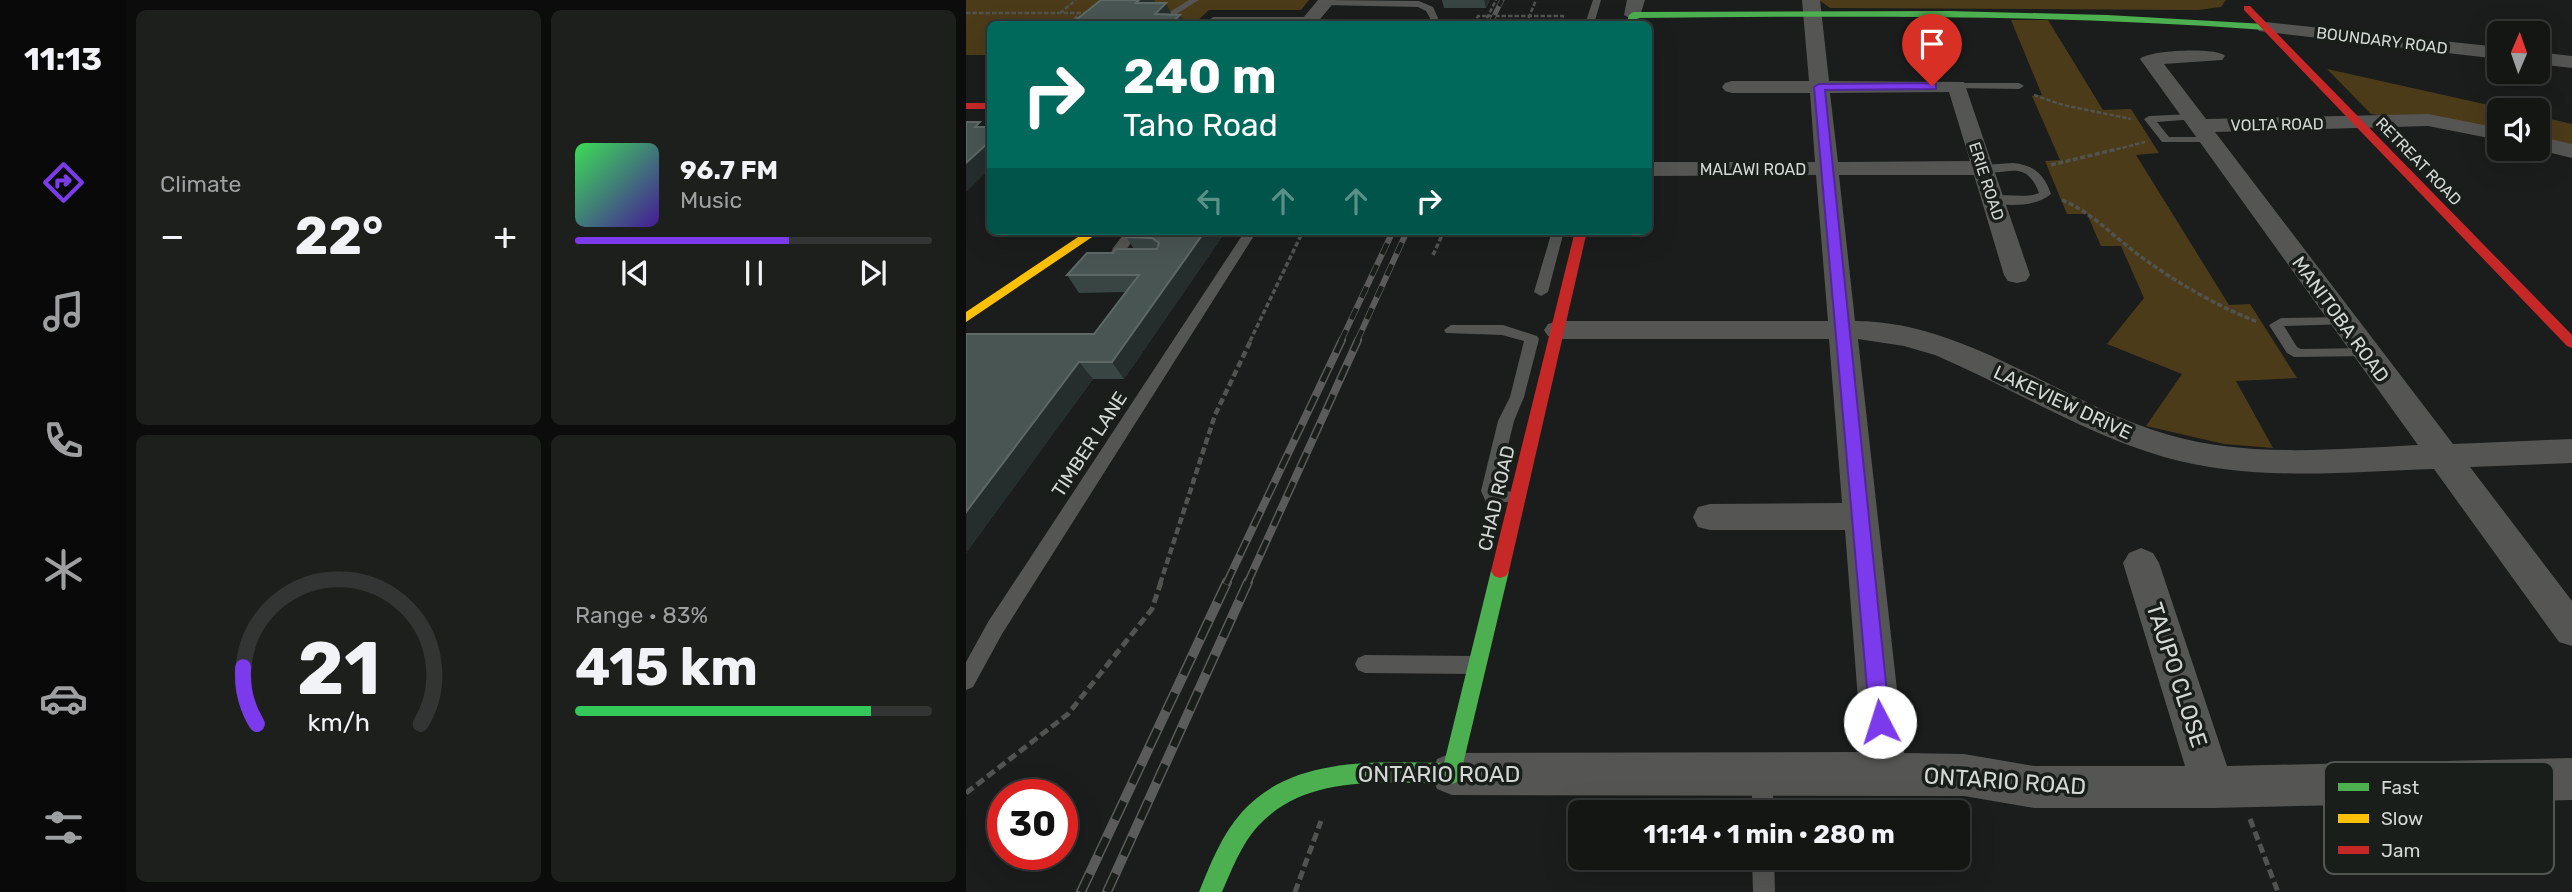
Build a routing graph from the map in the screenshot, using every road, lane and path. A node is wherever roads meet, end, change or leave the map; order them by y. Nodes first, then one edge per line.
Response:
1 (1076, 0) edge
2 (1195, 0) edge
3 (1496, 0) edge
4 (1536, 0) edge
5 (1597, 0) edge
6 (2239, 0) edge
7 (2245, 0) edge
8 (1326, 2) edge
9 (1812, 8) edge
10 (966, 13) edge
11 (1059, 13) junction
12 (1080, 13) junction
13 (1090, 13) edge
14 (1172, 13) edge
15 (1633, 13) edge
16 (2090, 15) junction
17 (1521, 16) junction
18 (1073, 21) edge
19 (1212, 21) edge
20 (1261, 21) edge
21 (1310, 21) edge
22 (1433, 21) edge
23 (1476, 21) edge
24 (1486, 21) edge
25 (1518, 21) edge
26 (1527, 21) edge
27 (1561, 21) edge
28 (1590, 21) edge
29 (2265, 27) junction
30 (2487, 53) edge
31 (2215, 56) dead end
32 (2550, 59) edge
33 (2572, 62) edge
34 (1957, 86) junction
35 (2020, 86) joint
36 (1732, 87) dead end
37 (1819, 87) junction
38 (966, 106) edge
39 (987, 106) edge
40 (2149, 121) junction
41 (2356, 122) junction
42 (2200, 127) junction
43 (2487, 131) edge
44 (2161, 138) junction
45 (2550, 145) edge
46 (2572, 150) edge
47 (1827, 168) junction
48 (1983, 168) junction
49 (1652, 169) edge
50 (2035, 171) junction
51 (2045, 194) junction
52 (1993, 200) junction
53 (1089, 235) edge
54 (1130, 235) edge
55 (1248, 235) edge
56 (1301, 235) edge
57 (1442, 235) edge
58 (1557, 235) edge
59 (1580, 235) edge
60 (1433, 255) dead end
61 (1134, 261) edge
62 (2017, 275) dead end
63 (1541, 292) dead end
64 (966, 318) edge
65 (2343, 321) junction
66 (2277, 327) junction
67 (1451, 330) dead end
68 (1558, 330) junction
69 (1842, 330) junction
70 (2572, 343) edge
71 (2367, 353) junction
72 (2572, 451) edge
73 (2443, 456) junction
74 (1518, 497) junction
75 (1860, 516) junction
76 (1710, 517) dead end
77 (2141, 563) dead end
78 (2572, 630) edge
79 (1365, 664) dead end
80 (1478, 665) junction
81 (966, 681) edge
82 (1885, 773) junction
83 (1452, 774) junction
84 (2554, 779) edge
85 (2572, 779) edge
86 (2324, 785) edge
87 (2225, 787) junction
88 (966, 793) edge
89 (1762, 793) edge
90 (1325, 810) dead end
91 (1763, 870) edge
92 (1210, 892) edge
93 (1294, 892) edge
94 (1764, 892) edge
95 (2278, 892) edge

1 - 11 path
2 - 14 lane
3 - 24 path
4 - 26 path
5 - 28 lane
6 - 16 street
7 - 29 street, RETREAT ROAD
8 - 21 street
8 - 22 lane
9 - 15 street
9 - 16 street
9 - 37 street
10 - 11 path
11 - 12 path
12 - 13 path
12 - 18 path
16 - 29 street
17 - 23 path
17 - 25 path
17 - 27 path
19 - 20 lane
29 - 30 street, BOUNDARY ROAD
29 - 41 street, RETREAT ROAD
31 - 42 street, MANITOBA ROAD
32 - 33 street
34 - 35 lane
34 - 37 street
34 - 48 street, ERIE ROAD
35 - 40 path
36 - 37 street
37 - 47 street
38 - 39 street
40 - 42 lane
40 - 44 lane
41 - 42 street, VOLTA ROAD
41 - 43 street, VOLTA ROAD
41 - 70 street, RETREAT ROAD
42 - 44 lane
42 - 65 street, MANITOBA ROAD
44 - 50 path
45 - 46 street
47 - 48 street, MALAWI ROAD
47 - 49 street, MALAWI ROAD
47 - 69 street
48 - 50 lane
48 - 52 street, ERIE ROAD
50 - 51 lane
51 - 52 lane
51 - 66 path
52 - 62 street, ERIE ROAD
53 - 64 street
54 - 61 lane
55 - 81 lane, TIMBER LANE
56 - 88 path
57 - 60 path
58 - 63 lane
59 - 68 street, CHAD ROAD
65 - 66 lane
65 - 71 street, MANITOBA ROAD
66 - 71 lane
67 - 74 lane
68 - 69 street, LAKEVIEW DRIVE
68 - 74 street, CHAD ROAD
69 - 73 street, LAKEVIEW DRIVE
69 - 75 street
71 - 73 street, MANITOBA ROAD
72 - 73 street, LAKEVIEW DRIVE
73 - 78 street, MANITOBA ROAD
74 - 80 street, CHAD ROAD
75 - 76 street
75 - 82 street
77 - 87 street, TAUPO CLOSE
79 - 80 lane
80 - 83 street, CHAD ROAD
82 - 87 street, ONTARIO ROAD
82 - 89 street, ONTARIO ROAD
83 - 89 street, ONTARIO ROAD
83 - 92 street, ONTARIO ROAD
84 - 85 street, ONTARIO ROAD
86 - 87 street, ONTARIO ROAD
87 - 95 path
90 - 93 path
91 - 94 lane

